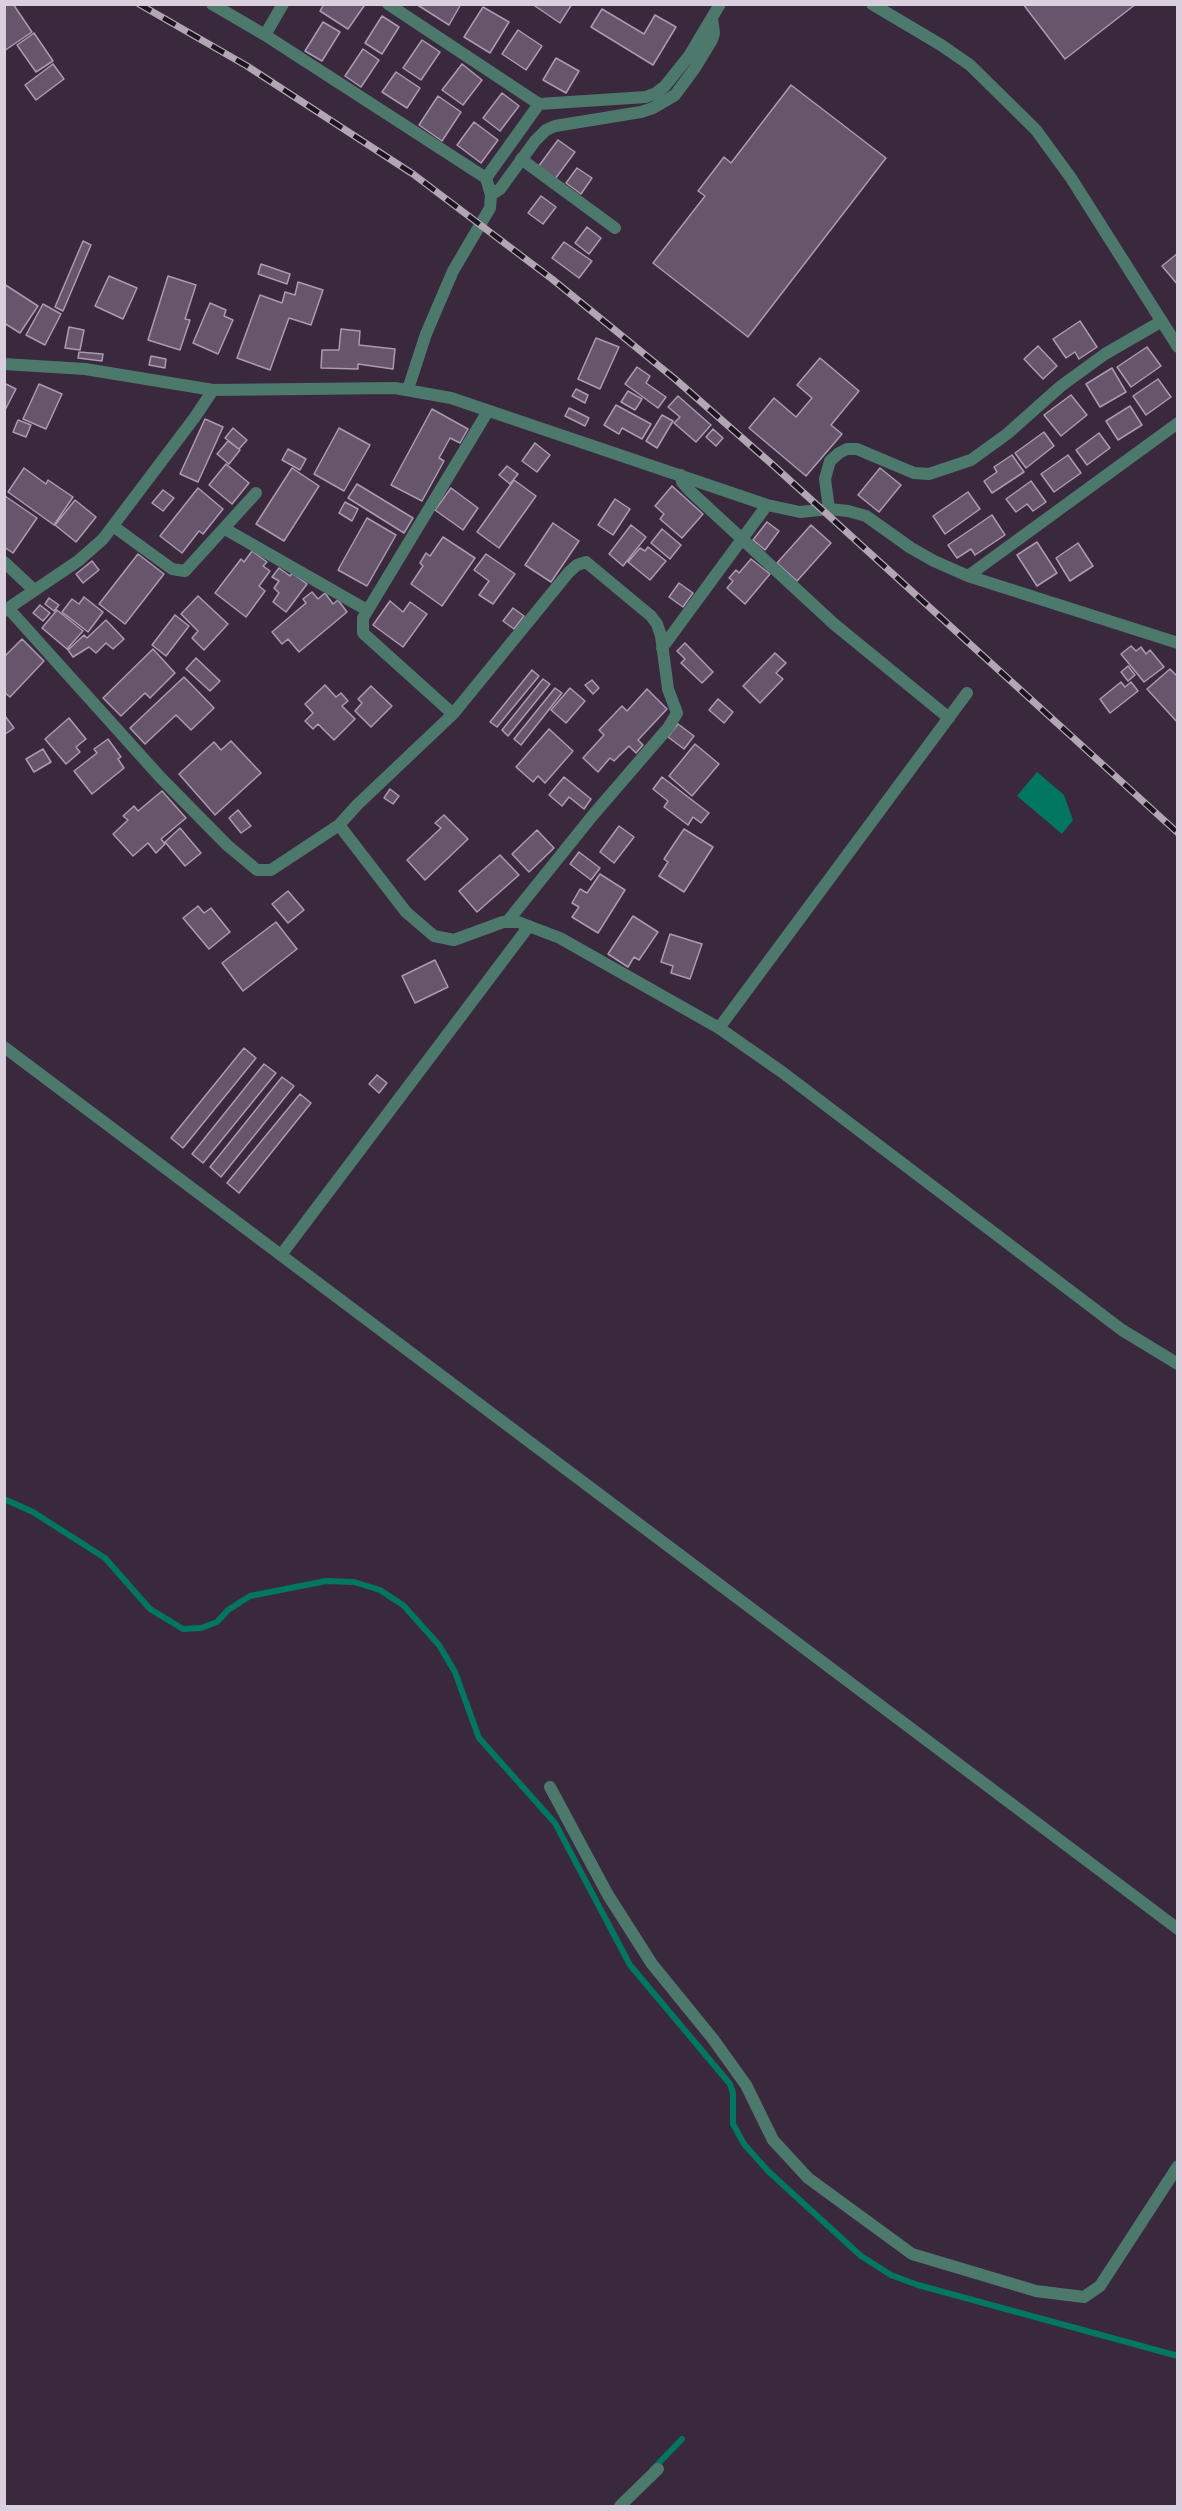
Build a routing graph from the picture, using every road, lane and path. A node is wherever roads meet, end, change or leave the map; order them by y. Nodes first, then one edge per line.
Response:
1 (212, 4) edge
2 (283, 4) edge
3 (388, 4) edge
4 (720, 4) edge
5 (872, 4) edge
6 (712, 18) junction
7 (265, 34) junction
8 (539, 104) junction
9 (521, 159) junction
10 (486, 178) junction
11 (491, 195) junction
12 (615, 228) dead end
13 (1162, 321) junction
14 (1178, 347) edge
15 (4, 364) edge
16 (408, 389) junction
17 (213, 390) junction
18 (488, 411) junction
19 (1178, 423) edge
20 (681, 475) junction
21 (256, 493) dead end
22 (767, 505) junction
23 (829, 509) junction
24 (113, 525) junction
25 (225, 529) junction
26 (742, 540) junction
27 (4, 562) edge
28 (968, 576) junction
29 (34, 590) junction
30 (6, 610) edge
31 (368, 610) junction
32 (1178, 643) edge
33 (662, 648) junction
34 (967, 693) dead end
35 (453, 714) junction
36 (949, 718) junction
37 (339, 825) junction
38 (507, 922) junction
39 (529, 926) junction
40 (719, 1029) junction
41 (4, 1047) edge
42 (281, 1256) junction
43 (1178, 1364) edge
44 (550, 1787) dead end
45 (1178, 1929) edge
46 (1178, 2166) edge
47 (658, 2469) dead end
48 (620, 2506) edge

1 - 7 street
2 - 7 street
3 - 8 street
4 - 6 street
5 - 13 street
6 - 8 street
6 - 9 street
7 - 10 street
8 - 10 street
9 - 11 street
9 - 12 street
10 - 11 street
11 - 16 street
13 - 14 street
13 - 23 street
15 - 17 street
16 - 17 street
16 - 18 street
17 - 24 street
18 - 20 street
18 - 31 street
19 - 28 street
20 - 22 street
20 - 26 street
21 - 25 street
22 - 23 street
22 - 26 street
23 - 28 street
24 - 25 street
24 - 29 street
25 - 31 street
26 - 33 street
26 - 36 street
27 - 29 street
28 - 32 street
29 - 30 street
30 - 37 street
31 - 35 street
33 - 35 street
33 - 38 street
34 - 36 street
35 - 37 street
36 - 40 street
37 - 38 street
38 - 39 street
39 - 40 street
39 - 42 street
40 - 43 street
41 - 42 street
42 - 45 street
44 - 46 street
47 - 48 street

